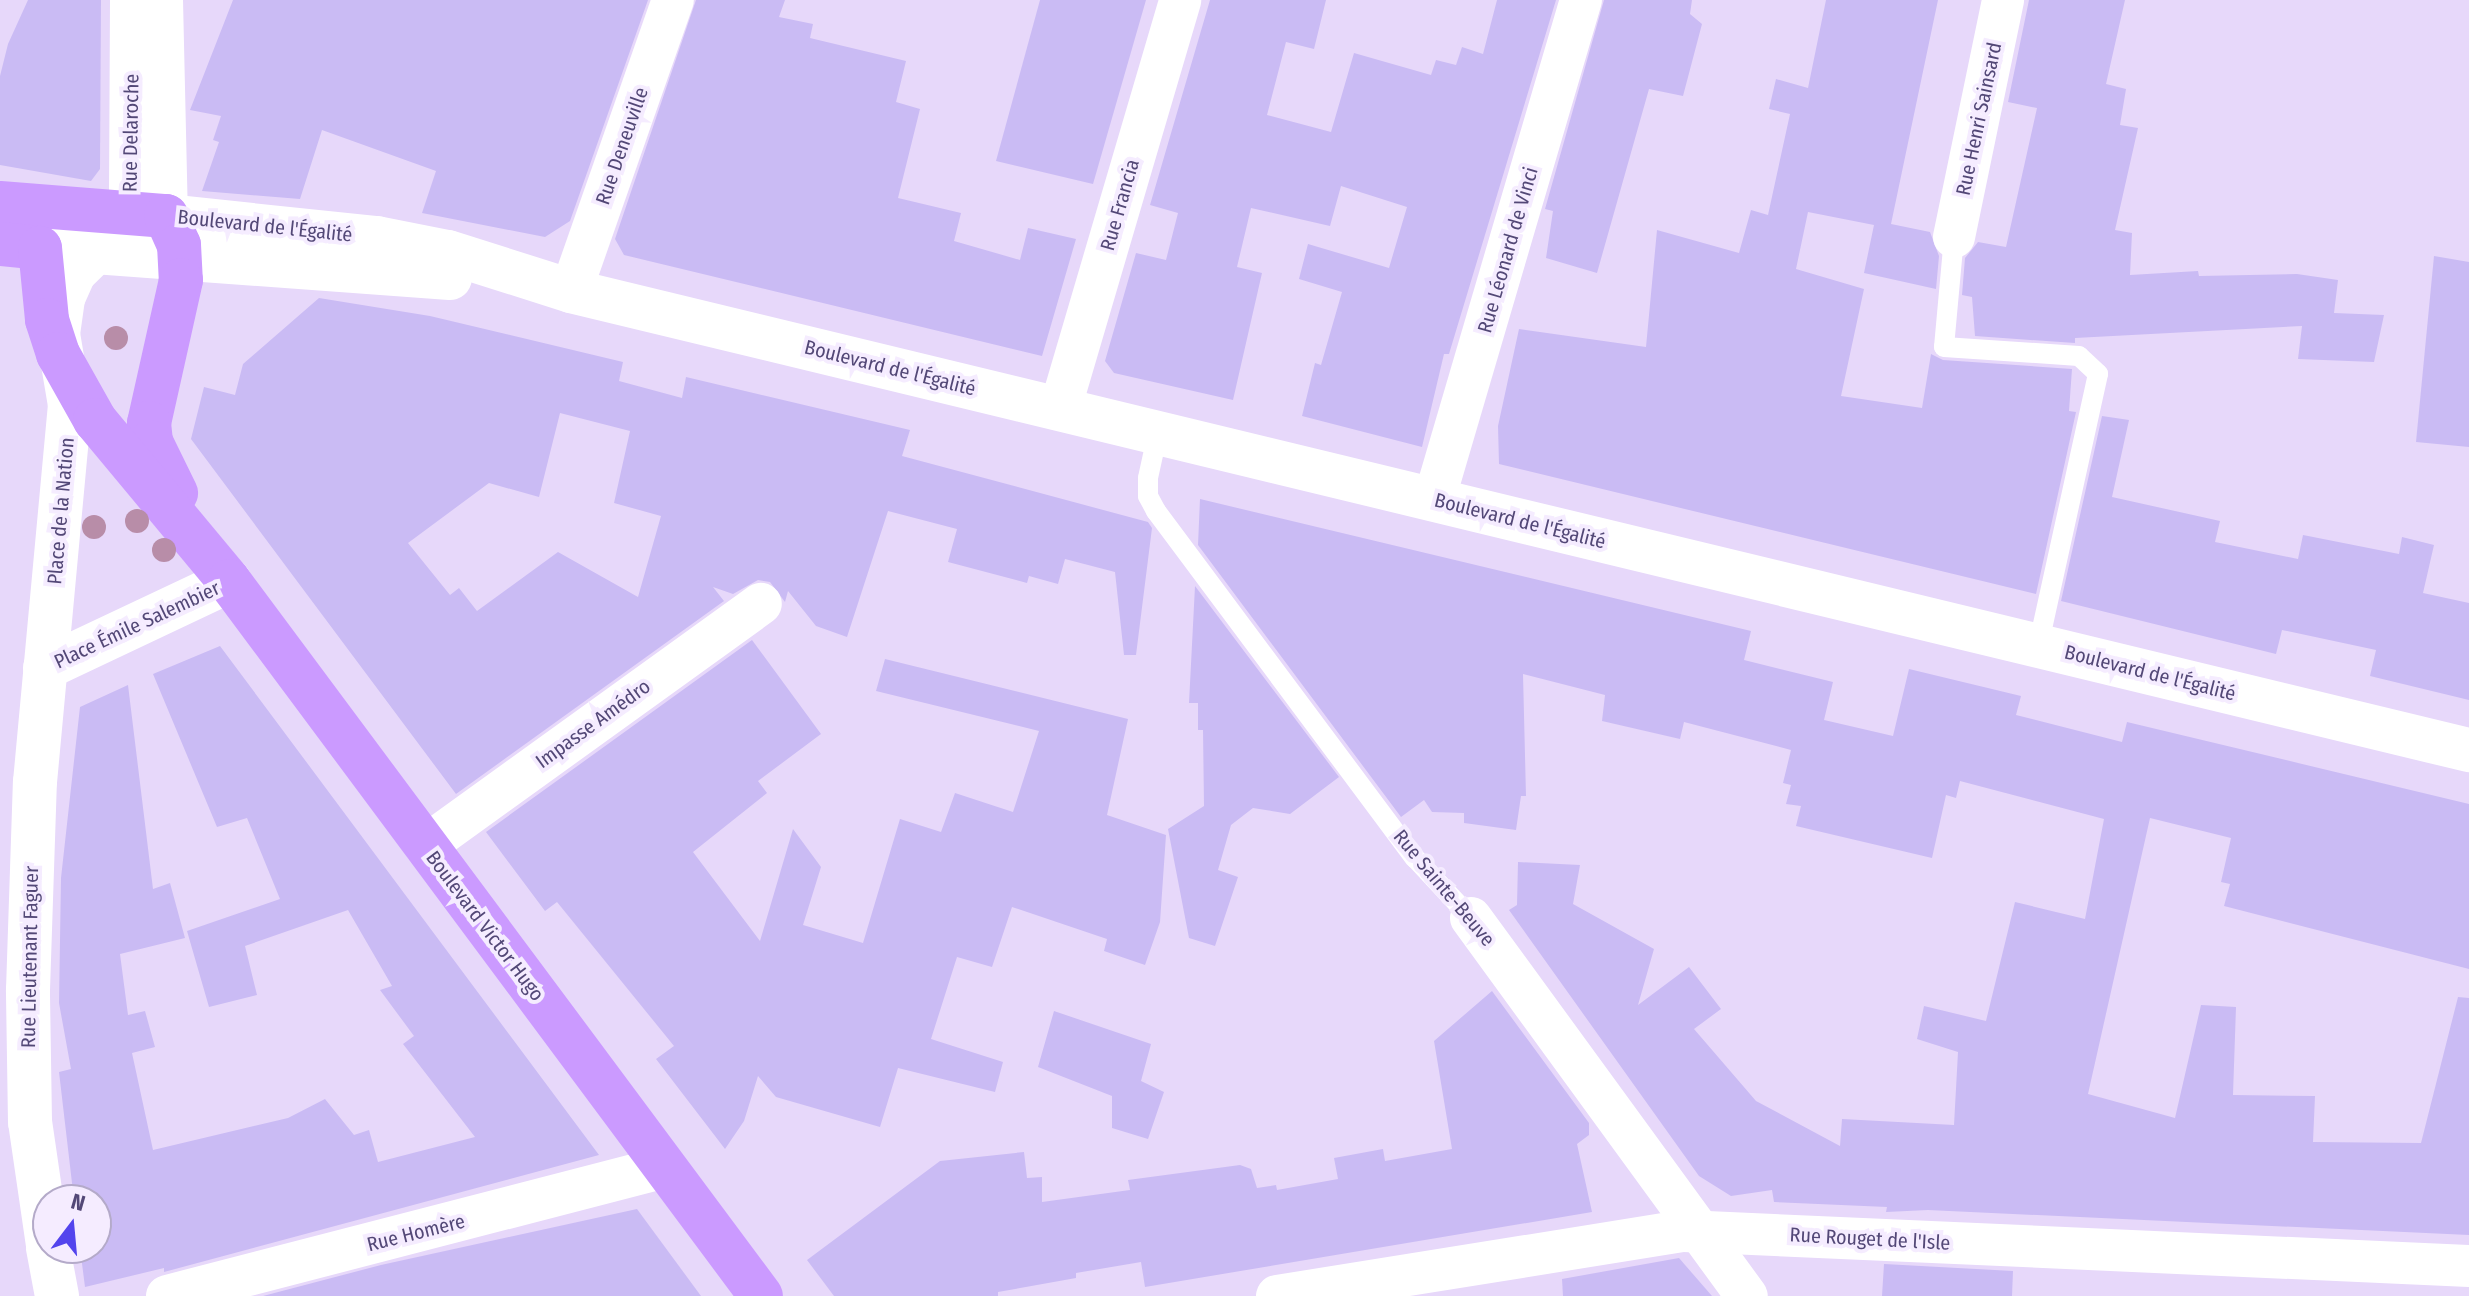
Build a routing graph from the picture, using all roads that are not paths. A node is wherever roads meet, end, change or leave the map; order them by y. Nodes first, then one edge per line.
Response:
1 (132, 0) edge
2 (161, 0) edge
3 (673, 0) edge
4 (1180, 0) edge
5 (1581, 0) edge
6 (2003, 0) edge
7 (0, 203) edge
8 (148, 215) junction
9 (1954, 237) joint
10 (20, 246) edge
11 (93, 252) junction
12 (168, 259) junction
13 (571, 291) junction
14 (58, 354) junction
15 (1060, 409) junction
16 (1158, 432) junction
17 (1434, 500) junction
18 (219, 568) junction
19 (761, 604) dead end
20 (2038, 646) junction
21 (45, 668) junction
22 (2469, 750) edge
23 (425, 846) junction
24 (1471, 918) joint
25 (665, 1167) junction
26 (40, 1184) edge
27 (1700, 1231) junction
28 (51, 1264) edge
29 (2469, 1266) edge
30 (57, 1296) edge
31 (167, 1296) edge
32 (761, 1296) edge
33 (1277, 1296) edge
34 (1747, 1296) edge

1 - 8 main road, Rue Delaroche
2 - 8 main road, Rue Delaroche
3 - 13 street, Rue Deneuville
4 - 15 street, Rue Francia
5 - 17 street, Rue Léonard de Vinci
6 - 9 street, Rue Henri Sainsard
7 - 8 main road, Boulevard de l'Égalité
8 - 11 main road, Place de la Nation
8 - 12 main road, Boulevard Victor Hugo
8 - 13 main road, Boulevard de l'Égalité
9 - 20 lane
10 - 11 main road, Boulevard de l'Égalité
10 - 14 main road, Boulevard Victor Hugo
11 - 12 main road, Boulevard de l'Égalité
11 - 14 main road, Place de la Nation
12 - 13 main road, Boulevard de l'Égalité
12 - 18 main road, Boulevard Victor Hugo
13 - 15 main road, Boulevard de l'Égalité
14 - 18 main road, Boulevard Victor Hugo
14 - 21 main road, Place de la Nation
15 - 16 main road, Boulevard de l'Égalité
16 - 17 main road, Boulevard de l'Égalité
16 - 24 lane, Rue Sainte-Beuve
17 - 20 main road, Boulevard de l'Égalité
18 - 21 main road, Place Émile Salembier
18 - 23 main road, Boulevard Victor Hugo
19 - 23 street, Impasse Amédro
20 - 22 main road, Boulevard de l'Égalité
21 - 26 main road, Rue Lieutenant Faguer
23 - 25 main road, Boulevard Victor Hugo
24 - 27 street, Rue Sainte-Beuve
25 - 31 street, Rue Homère
25 - 32 main road, Boulevard Victor Hugo
27 - 29 street, Rue Rouget de l'Isle
27 - 33 street, Rue Rouget de l'Isle
27 - 34 street, Rue Sainte-Beuve
28 - 30 main road, Rue Lieutenant Faguer

